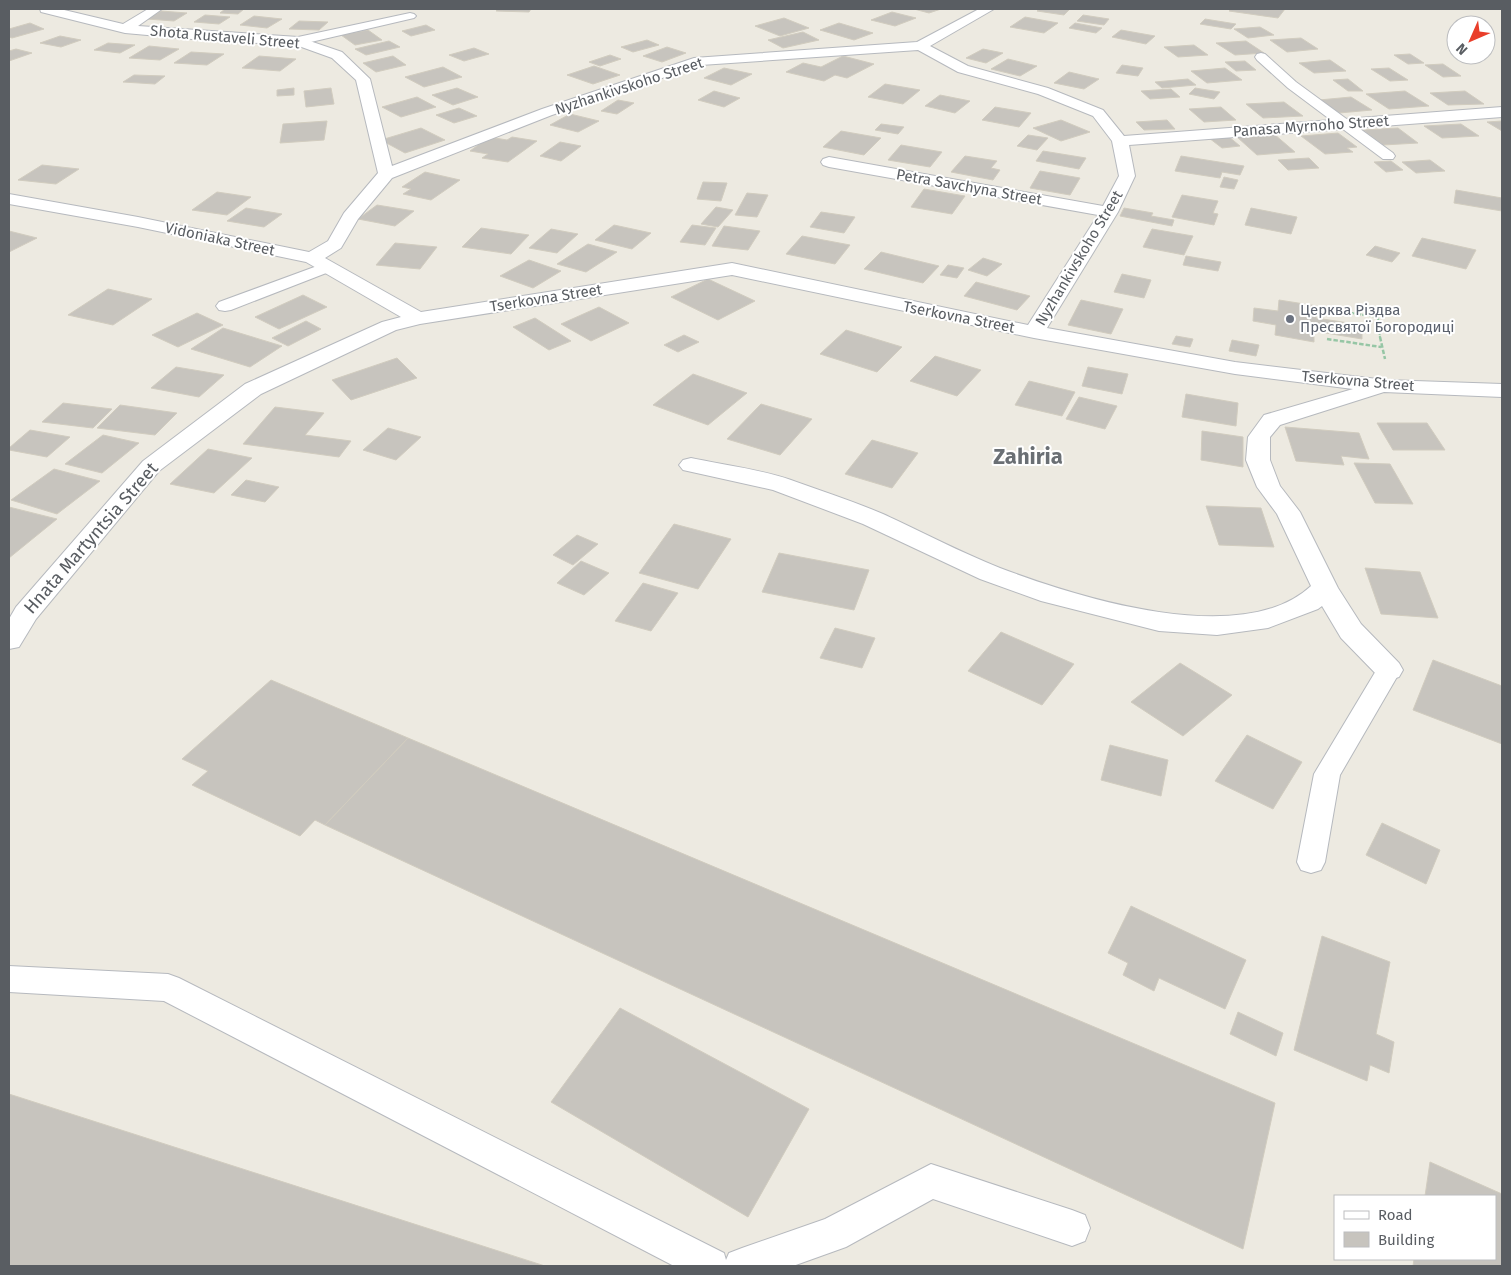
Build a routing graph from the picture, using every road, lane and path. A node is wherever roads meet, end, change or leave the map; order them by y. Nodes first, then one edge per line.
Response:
1 (46, 9) edge
2 (156, 9) edge
3 (988, 9) edge
4 (410, 16) dead end
5 (125, 29) junction
6 (298, 41) junction
7 (920, 46) junction
8 (1261, 57) dead end
9 (1502, 112) edge
10 (1343, 124) junction
11 (1120, 141) junction
12 (1388, 156) dead end
13 (829, 162) dead end
14 (386, 174) junction
15 (9, 199) edge
16 (1109, 212) junction
17 (320, 263) junction
18 (225, 306) dead end
19 (1331, 310) dead end
20 (418, 318) junction
21 (1034, 332) junction
22 (1327, 339) dead end
23 (1381, 347) junction
24 (1392, 386) junction
25 (1502, 390) edge
26 (691, 465) dead end
27 (1324, 588) junction
28 (17, 613) edge
29 (9, 640) edge
30 (1389, 670) joint
31 (1311, 862) dead end
32 (9, 979) edge
33 (1072, 1228) dead end
34 (711, 1266) edge
35 (742, 1266) edge

1 - 5 street, Shota Rustaveli Street
2 - 5 street
3 - 7 street, Nyzhankivskoho Street
4 - 6 lane
5 - 6 street, Shota Rustaveli Street
6 - 14 street, Shota Rustaveli Street
7 - 11 street, Nyzhankivskoho Street
7 - 14 street, Nyzhankivskoho Street
8 - 10 lane
9 - 10 street, Panasa Myrnoho Street
10 - 11 street, Panasa Myrnoho Street
10 - 12 lane
11 - 16 street, Nyzhankivskoho Street
13 - 16 street, Petra Savchyna Street
14 - 17 street
15 - 17 street, Vidoniaka Street
16 - 21 street, Nyzhankivskoho Street
17 - 18 lane
17 - 20 street, Vidoniaka Street
19 - 23 path
20 - 21 street, Tserkovna Street
20 - 28 street, Hnata Martyntsia Street
21 - 24 street, Tserkovna Street
22 - 23 path
23 - 24 path
24 - 25 street, Tserkovna Street
24 - 27 street
26 - 27 street
27 - 30 street
28 - 29 street, Hnata Martyntsia Street
30 - 31 lane
32 - 34 lane
33 - 35 lane

